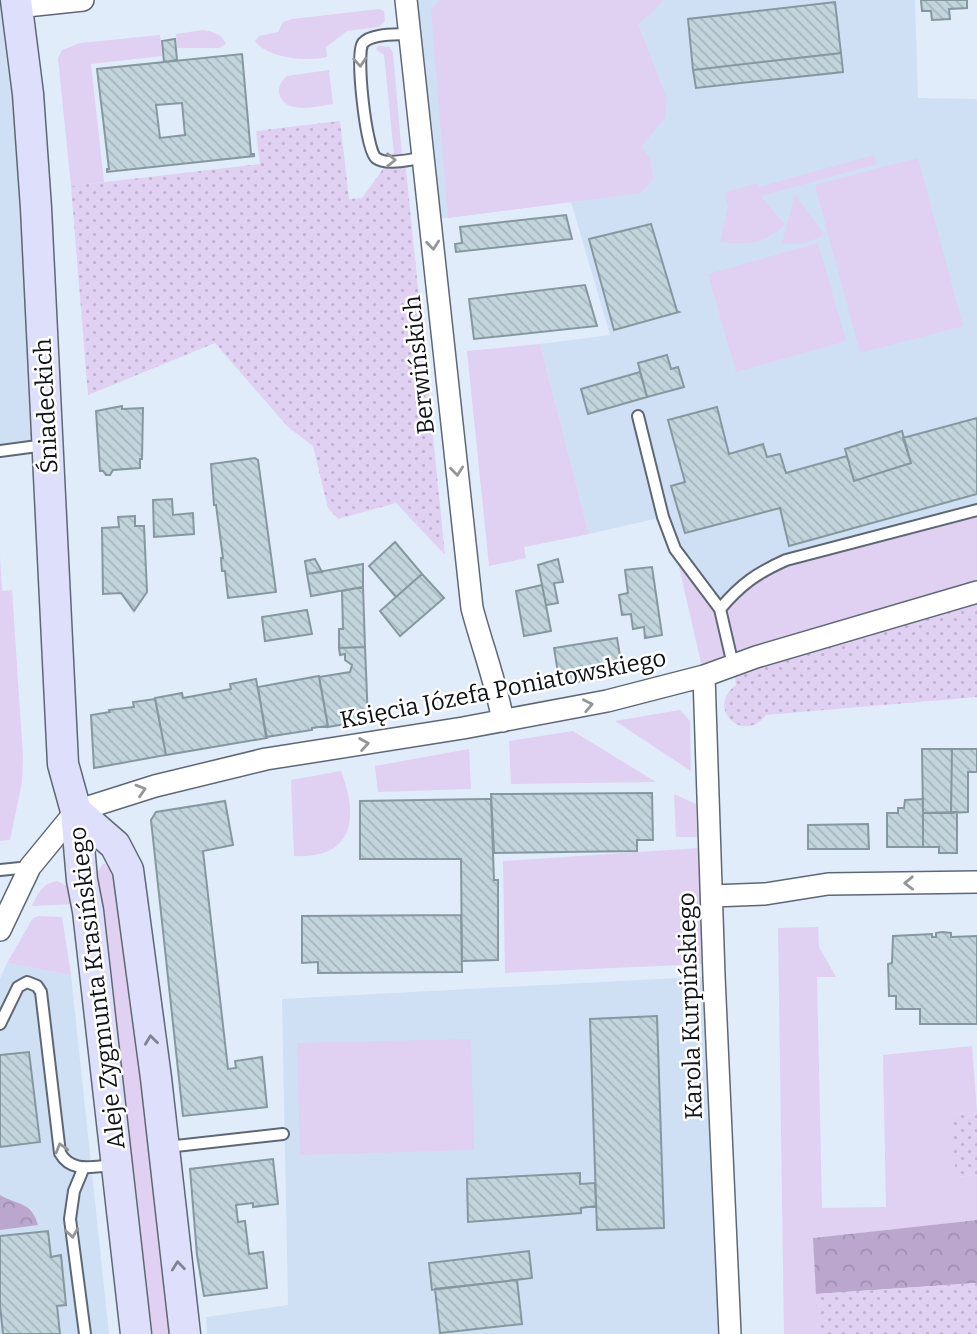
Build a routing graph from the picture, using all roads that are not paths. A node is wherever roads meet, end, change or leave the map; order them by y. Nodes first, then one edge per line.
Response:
1 (83, 0) edge
2 (406, 0) edge
3 (16, 3) edge
4 (409, 34) junction
5 (424, 167) junction
6 (638, 416) dead end
7 (48, 444) junction
8 (0, 451) edge
9 (977, 510) edge
10 (977, 592) edge
11 (720, 609) junction
12 (733, 665) junction
13 (704, 676) junction
14 (503, 721) junction
15 (76, 811) junction
16 (30, 867) junction
17 (0, 870) edge
18 (977, 881) edge
19 (712, 896) junction
20 (0, 930) edge
21 (0, 1024) edge
22 (282, 1134) dead end
23 (164, 1147) junction
24 (117, 1164) junction
25 (84, 1167) junction
26 (85, 1334) edge
27 (136, 1334) edge
28 (186, 1334) edge
29 (730, 1334) edge

1 - 3 street
2 - 4 street, Berwińskich
3 - 7 street, Śniadeckich
4 - 5 street, Berwińskich
4 -> 5 lane
5 -> 14 street, Berwińskich
6 - 11 lane
7 - 8 lane
7 - 15 street, Śniadeckich
9 - 11 lane
10 - 12 street, Księcia Józefa Poniatowskiego
11 - 12 lane
12 - 13 street, Księcia Józefa Poniatowskiego
14 -> 13 street, Księcia Józefa Poniatowskiego
13 - 19 street, Karola Kurpińskiego
15 -> 14 street, Księcia Józefa Poniatowskiego
15 - 16 street
23 -> 15 street, Aleje Zygmunta Krasińskiego
15 - 24 street, Aleje Zygmunta Krasińskiego
16 - 17 lane
16 - 20 street
18 -> 19 street
19 - 29 street, Karola Kurpińskiego
25 -> 21 lane
22 - 23 lane
28 -> 23 street, Aleje Zygmunta Krasińskiego
24 - 25 lane
24 - 27 street, Aleje Zygmunta Krasińskiego
25 -> 26 lane

